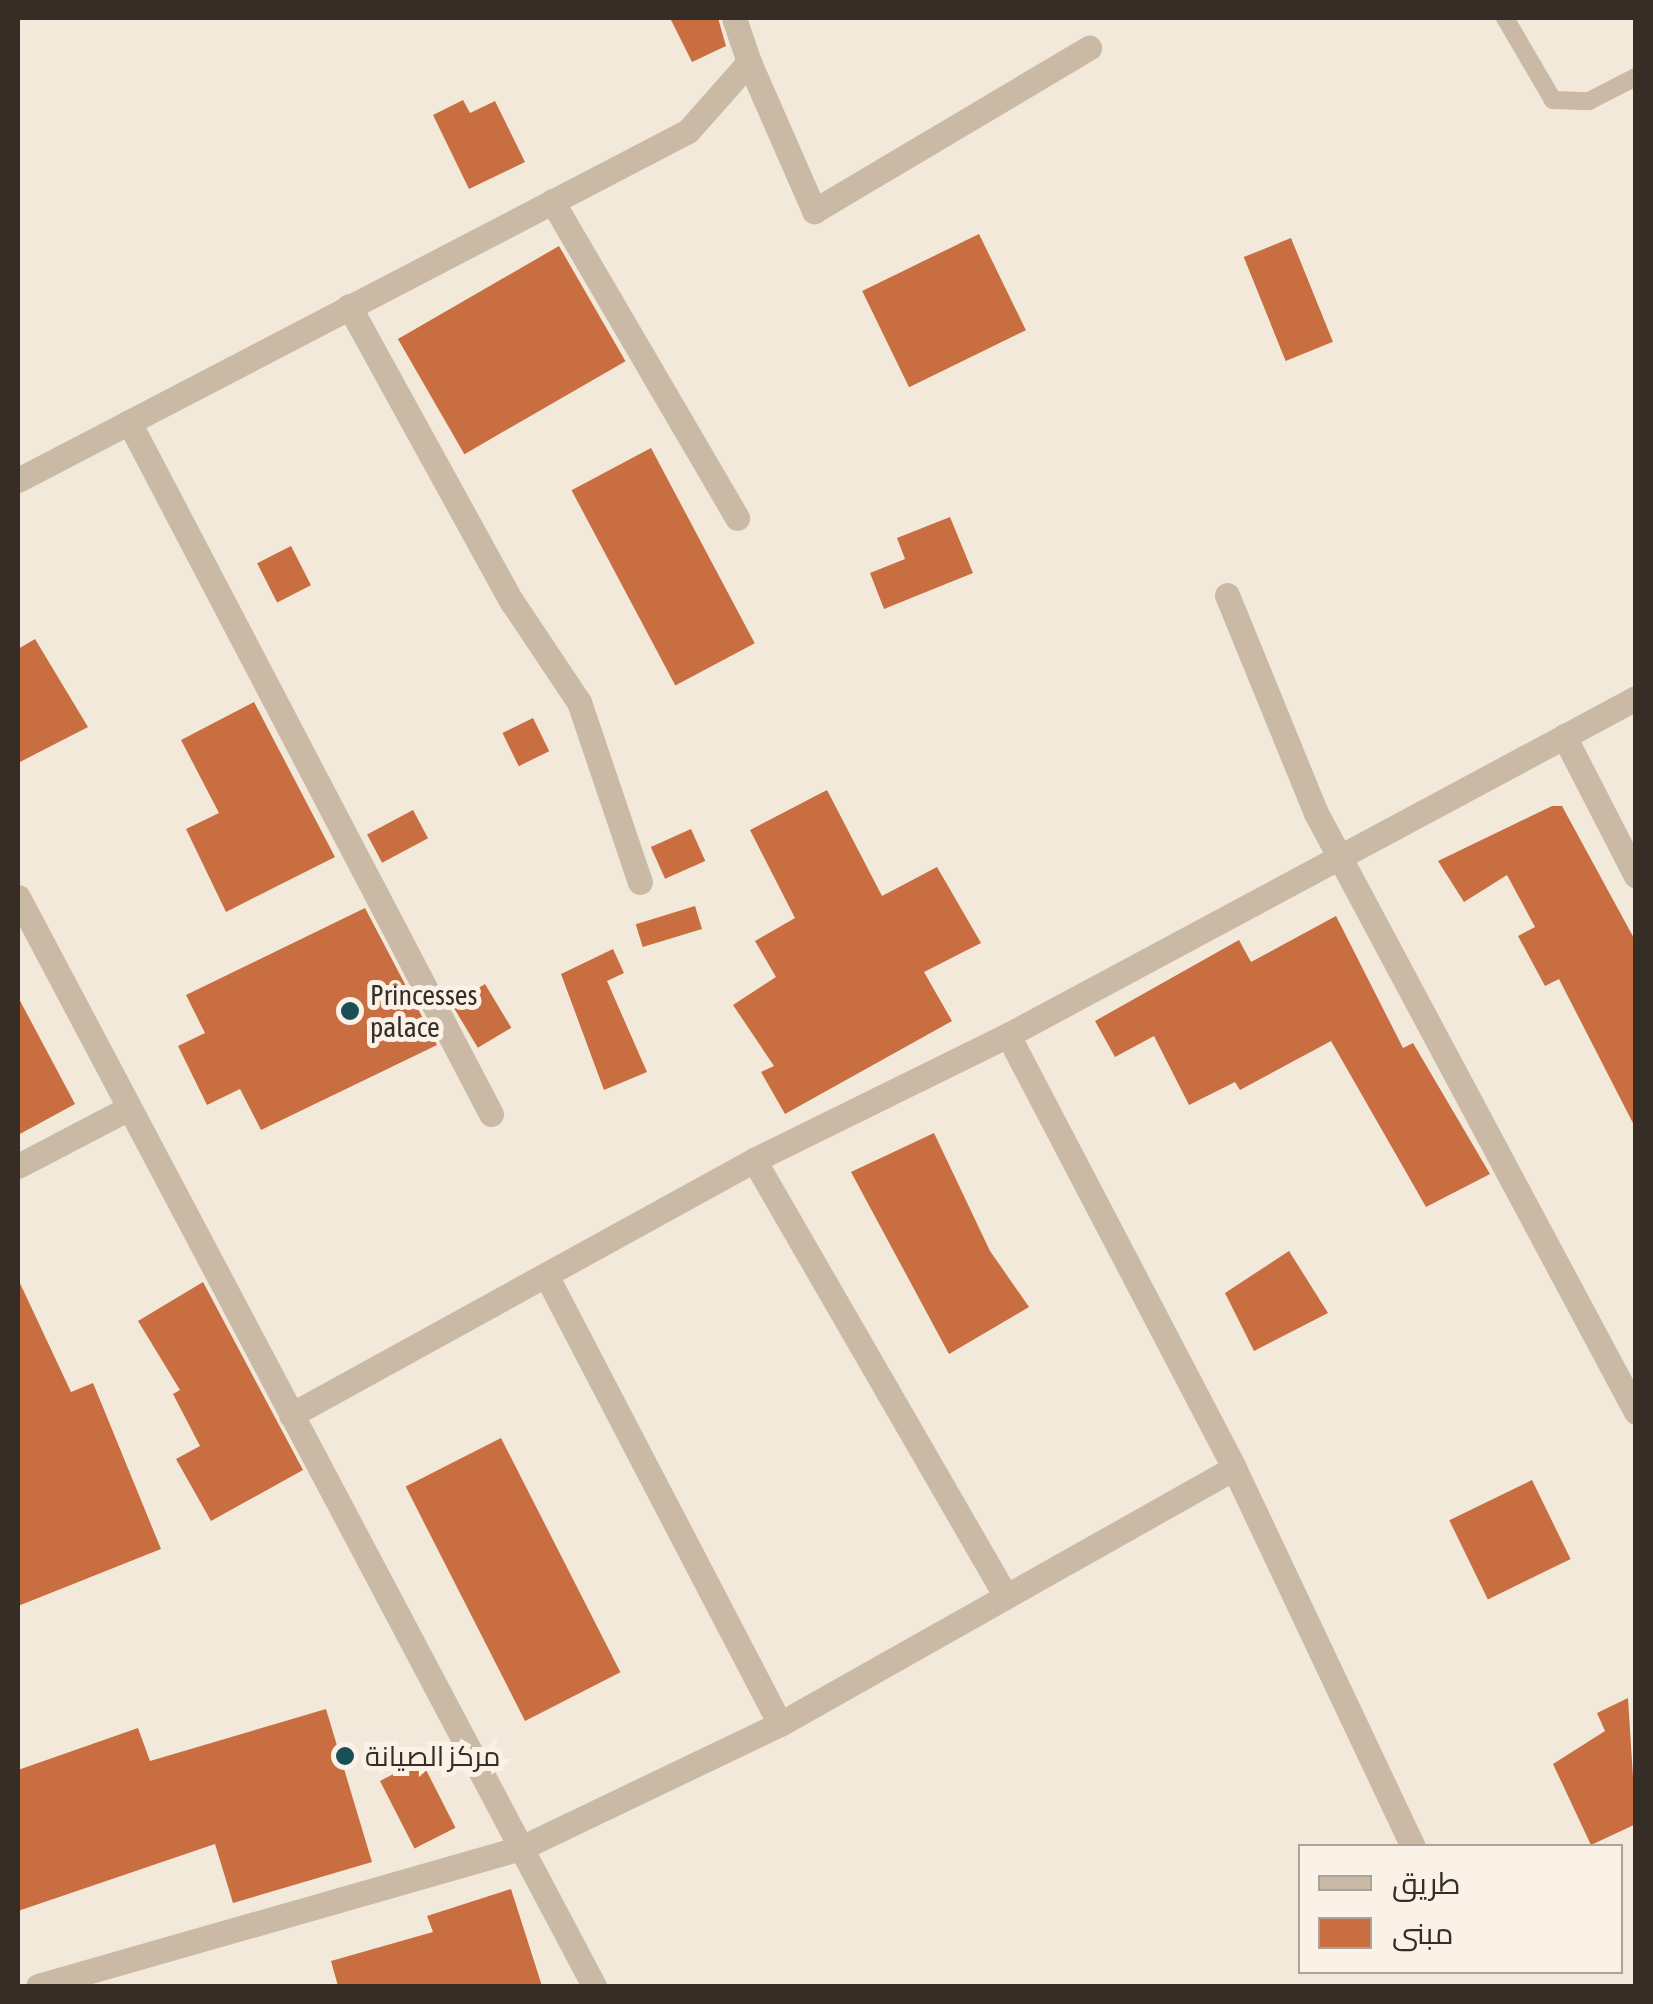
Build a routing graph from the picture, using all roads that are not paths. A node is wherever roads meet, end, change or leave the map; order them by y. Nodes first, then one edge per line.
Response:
1 (734, 18) edge
2 (1505, 18) edge
3 (1089, 48) dead end
4 (749, 62) junction
5 (1636, 77) edge
6 (552, 201) junction
7 (349, 306) junction
8 (129, 422) junction
9 (18, 480) edge
10 (737, 518) dead end
11 (1227, 595) dead end
12 (1636, 698) edge
13 (1564, 736) junction
14 (1338, 855) junction
15 (1636, 876) edge
16 (640, 882) dead end
17 (18, 897) edge
18 (1008, 1035) junction
19 (129, 1108) junction
20 (491, 1114) dead end
21 (754, 1160) junction
22 (18, 1166) edge
23 (547, 1277) junction
24 (1636, 1412) edge
25 (292, 1415) junction
26 (1234, 1468) junction
27 (1004, 1593) junction
28 (780, 1724) junction
29 (1412, 1844) edge
30 (521, 1848) junction
31 (38, 1986) edge
32 (594, 1986) edge

1 - 4 street
2 - 5 lane
3 - 4 street
4 - 6 street
6 - 7 street
6 - 10 street
7 - 8 street
7 - 16 street
8 - 9 street
8 - 20 street
11 - 14 street
12 - 13 street
13 - 14 street
13 - 15 street
14 - 18 street
14 - 24 street
17 - 19 street
18 - 21 street
18 - 26 street
19 - 22 street
19 - 25 street
21 - 23 street
21 - 27 street
23 - 25 street
23 - 28 street
25 - 30 street
26 - 27 street
26 - 29 street
27 - 28 street
28 - 30 street
30 - 31 street
30 - 32 street

